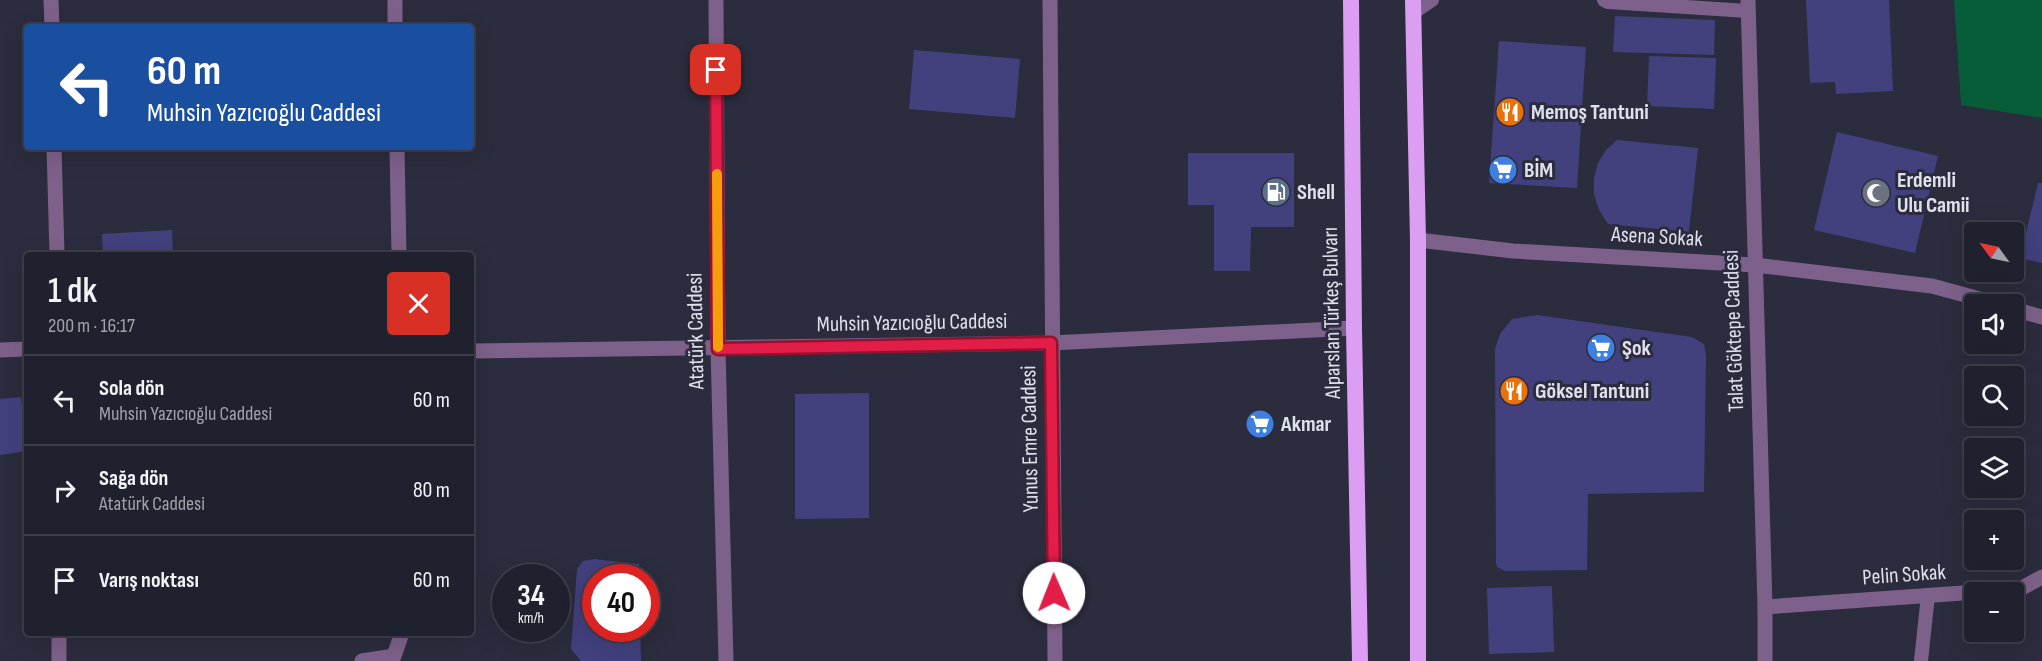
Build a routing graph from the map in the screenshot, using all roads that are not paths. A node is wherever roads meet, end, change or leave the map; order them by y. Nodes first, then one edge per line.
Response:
1 (51, 0) edge
2 (395, 0) edge
3 (716, 0) edge
4 (1050, 0) edge
5 (1351, 0) edge
6 (1432, 0) edge
7 (1604, 0) edge
8 (1748, 6) edge
9 (1413, 7) edge
10 (52, 24) edge
11 (395, 24) edge
12 (54, 150) edge
13 (397, 150) edge
14 (1418, 240) junction
15 (57, 252) edge
16 (399, 252) edge
17 (1755, 265) junction
18 (1964, 295) edge
19 (2024, 312) edge
20 (2042, 317) edge
21 (1354, 328) junction
22 (1051, 343) junction
23 (24, 349) edge
24 (718, 349) junction
25 (0, 350) edge
26 (474, 351) edge
27 (2042, 577) edge
28 (1928, 596) junction
29 (1765, 607) junction
30 (58, 636) edge
31 (401, 636) edge
32 (58, 661) edge
33 (362, 661) edge
34 (726, 661) edge
35 (1055, 661) edge
36 (1360, 661) edge
37 (1418, 661) edge
38 (1765, 661) edge
39 (1921, 661) edge

1 - 10 street
2 - 11 street
3 - 24 street, Atatürk Caddesi
4 - 22 street, Yunus Emre Caddesi
5 - 21 highway, Alparslan Türkeş Bulvarı
6 - 9 lane
7 - 8 lane
8 - 17 street, Talat Göktepe Caddesi
9 - 14 highway
12 - 15 street
13 - 16 street
14 - 17 street, Asena Sokak
14 - 37 highway
17 - 18 street, Asena Sokak
17 - 29 street, Talat Göktepe Caddesi
19 - 20 street
21 - 22 street, Muhsin Yazıcıoğlu Caddesi
21 - 36 highway, Alparslan Türkeş Bulvarı
22 - 24 street, Muhsin Yazıcıoğlu Caddesi
22 - 35 street, Yunus Emre Caddesi
23 - 25 street
24 - 26 street, Muhsin Yazıcıoğlu Caddesi
24 - 34 street, Atatürk Caddesi
27 - 28 street, Pelin Sokak
28 - 29 street, Pelin Sokak
28 - 39 lane
29 - 38 street, Talat Göktepe Caddesi
30 - 32 street
31 - 33 street

